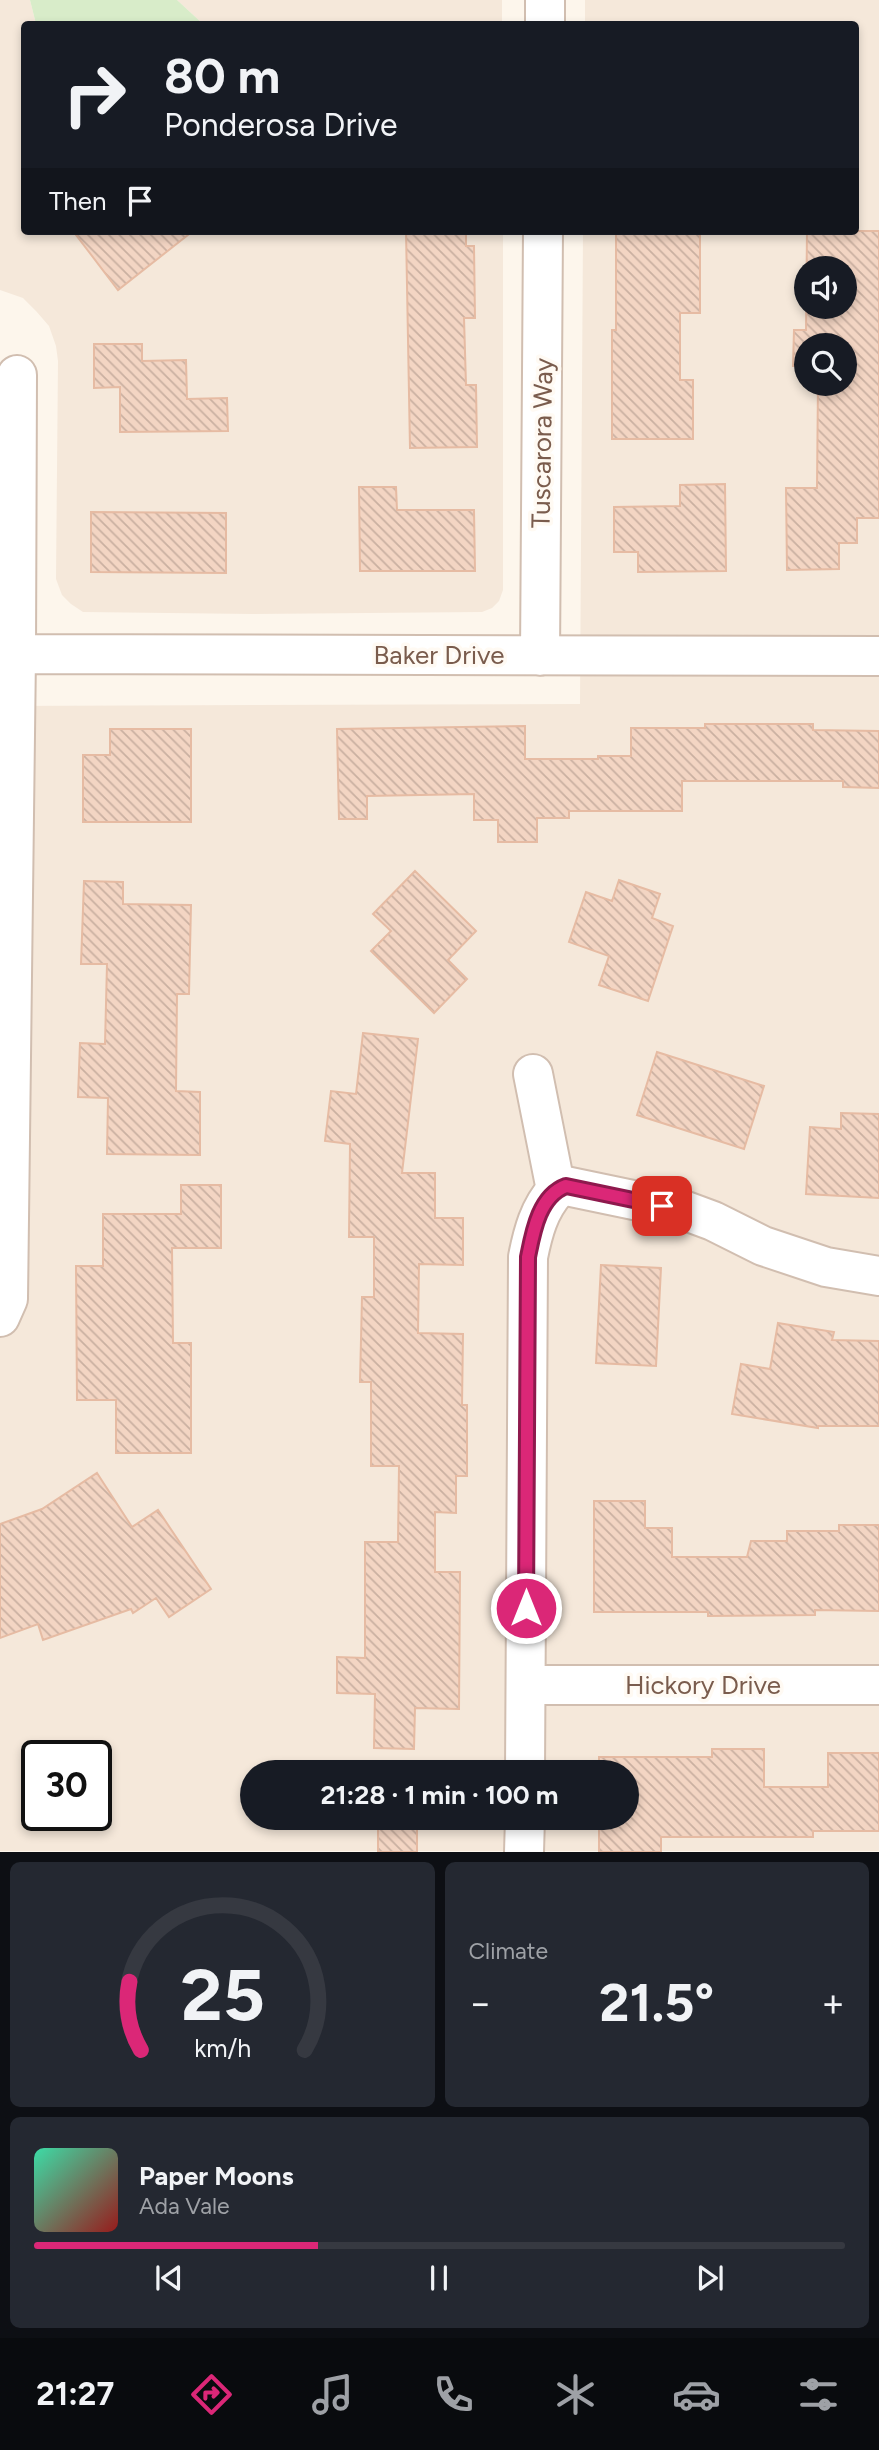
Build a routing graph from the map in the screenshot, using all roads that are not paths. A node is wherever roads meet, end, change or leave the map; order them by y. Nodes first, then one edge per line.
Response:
1 (545, 0) edge
2 (545, 21) edge
3 (544, 235) edge
4 (17, 375) dead end
5 (8, 654) edge
6 (540, 656) junction
7 (879, 656) edge
8 (533, 1074) dead end
9 (556, 1190) junction
10 (879, 1276) edge
11 (0, 1317) edge
12 (526, 1685) junction
13 (879, 1685) edge
14 (525, 1760) edge
15 (524, 1830) edge
16 (524, 1852) edge

1 - 2 street
3 - 6 street, Tuscarora Way
4 - 5 street
5 - 6 street, Baker Drive
5 - 11 street
6 - 7 street, Baker Drive
8 - 9 street
9 - 10 street
9 - 12 street
12 - 13 street, Hickory Drive
12 - 14 street
15 - 16 street

